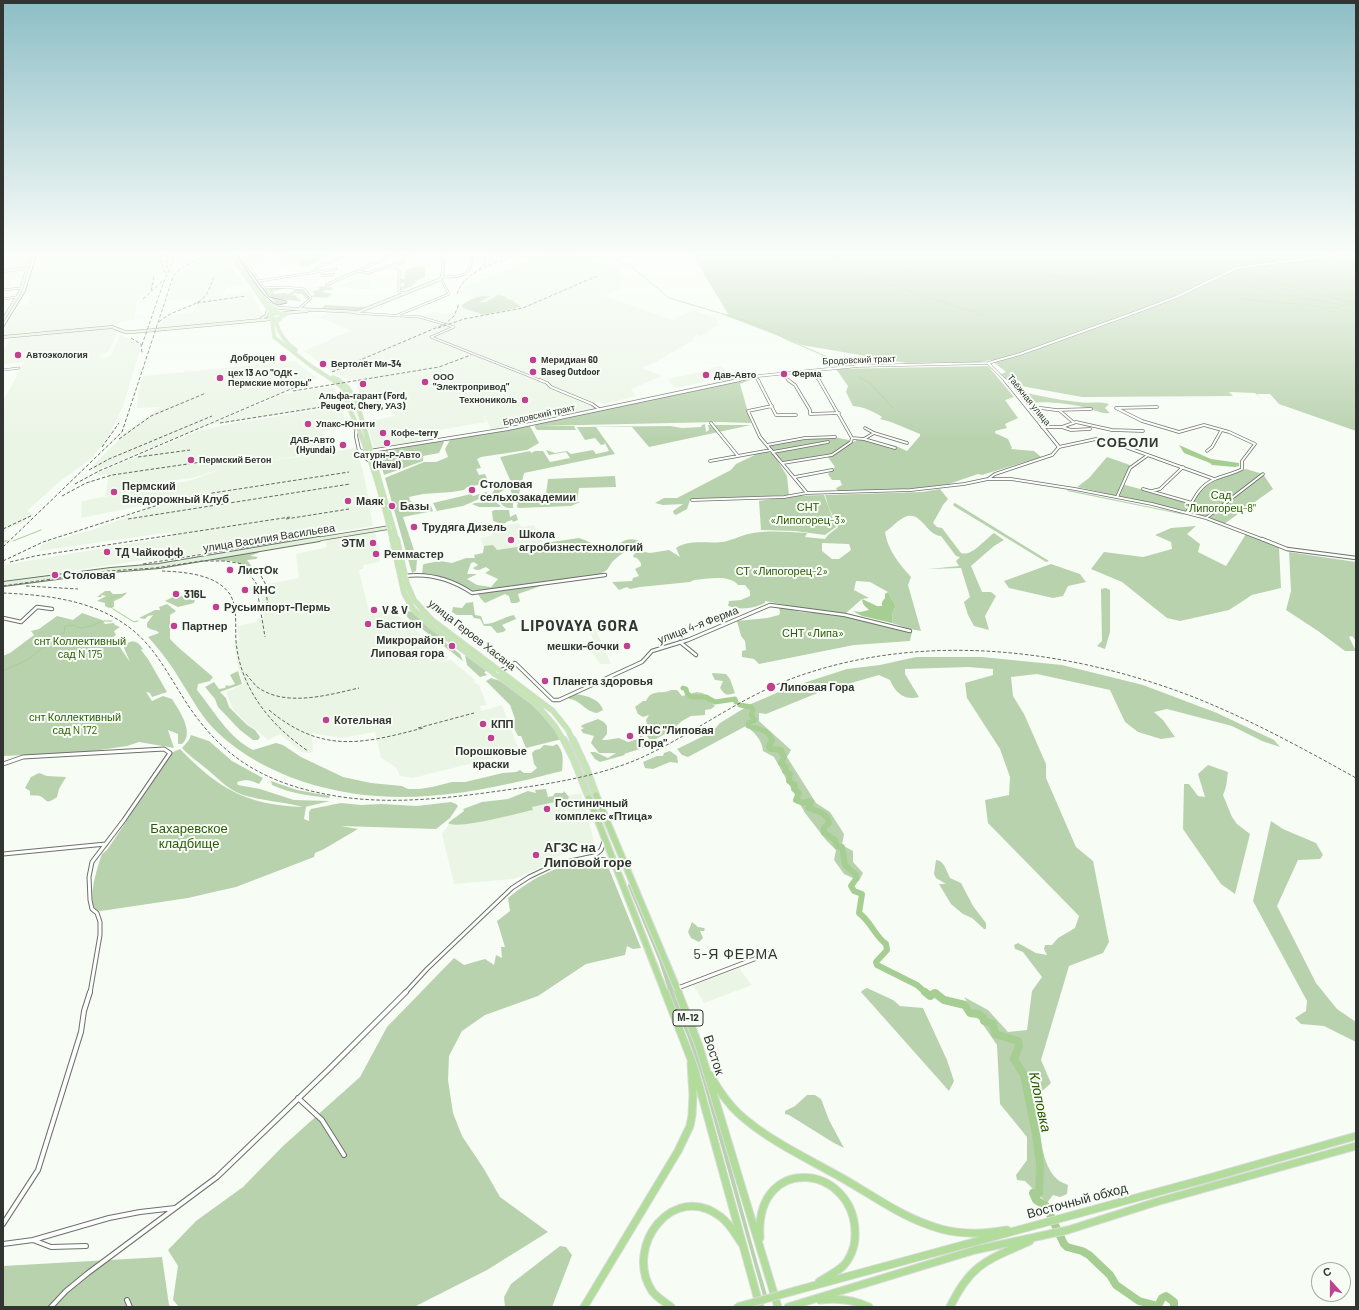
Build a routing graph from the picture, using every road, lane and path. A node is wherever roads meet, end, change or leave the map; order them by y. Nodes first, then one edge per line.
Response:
1 (266, 315) edge
2 (281, 315) edge
3 (281, 315) edge
4 (283, 315) edge
5 (385, 315) edge
6 (1128, 315) edge
7 (271, 316) junction
8 (396, 316) joint
9 (260, 319) junction
10 (272, 323) junction
11 (3, 337) edge
12 (285, 341) junction
13 (279, 342) junction
14 (988, 363) junction
15 (19, 368) dead end
16 (3, 370) edge
17 (808, 370) junction
18 (780, 373) junction
19 (755, 377) junction
20 (356, 400) junction
21 (347, 402) junction
22 (772, 406) junction
23 (1025, 406) junction
24 (1157, 407) dead end
25 (359, 408) junction
26 (599, 409) junction
27 (350, 410) junction
28 (1059, 410) junction
29 (1091, 410) dead end
30 (839, 413) junction
31 (796, 416) dead end
32 (357, 422) junction
33 (1074, 422) junction
34 (711, 423) dead end
35 (1062, 427) junction
36 (865, 428) dead end
37 (1042, 428) junction
38 (1090, 429) dead end
39 (1143, 431) dead end
40 (1221, 431) junction
41 (874, 433) junction
42 (835, 437) dead end
43 (852, 438) junction
44 (864, 439) junction
45 (828, 442) dead end
46 (907, 443) dead end
47 (766, 445) junction
48 (895, 448) dead end
49 (1059, 448) junction
50 (359, 450) junction
51 (370, 451) junction
52 (772, 451) junction
53 (1206, 451) dead end
54 (1149, 454) junction
55 (738, 456) junction
56 (370, 461) junction
57 (710, 461) dead end
58 (783, 463) junction
59 (1183, 467) junction
60 (832, 470) dead end
61 (1263, 474) dead end
62 (795, 477) junction
63 (988, 479) junction
64 (1214, 479) junction
65 (1143, 489) dead end
66 (1152, 491) junction
67 (807, 493) junction
68 (1117, 497) junction
69 (692, 500) dead end
70 (1192, 503) junction
71 (1187, 512) junction
72 (1206, 518) junction
73 (392, 527) junction
74 (1356, 558) edge
75 (605, 575) dead end
76 (405, 576) junction
77 (3, 584) edge
78 (52, 609) dead end
79 (3, 618) edge
80 (910, 631) dead end
81 (680, 642) junction
82 (696, 655) dead end
83 (497, 672) junction
84 (3, 764) edge
85 (596, 795) joint
86 (589, 798) joint
87 (605, 839) junction
88 (106, 844) junction
89 (3, 854) edge
90 (588, 858) junction
91 (616, 870) junction
92 (770, 953) dead end
93 (677, 989) junction
94 (690, 1057) junction
95 (703, 1061) junction
96 (298, 1098) junction
97 (1356, 1136) edge
98 (1356, 1146) edge
99 (344, 1155) dead end
100 (178, 1207) junction
101 (3, 1224) edge
102 (1032, 1225) junction
103 (1038, 1237) junction
104 (33, 1240) junction
105 (3, 1244) edge
106 (86, 1246) dead end
107 (744, 1247) junction
108 (761, 1248) junction
109 (803, 1289) junction
110 (127, 1300) dead end
111 (809, 1301) junction
112 (51, 1307) edge
113 (130, 1307) edge
114 (584, 1307) edge
115 (671, 1307) edge
116 (736, 1307) edge
117 (760, 1307) edge
118 (778, 1307) edge
119 (788, 1307) edge
120 (869, 1307) edge
121 (950, 1307) edge

1 - 9 main road
2 - 7 main road
3 - 7 main road
4 - 12 main road, улица Героев Хасана
5 - 8 street
6 - 14 street, Бродовский тракт
7 - 9 main road
7 - 10 main road
8 - 26 street
9 - 10 main road
9 - 11 main road
10 - 13 main road
12 - 13 main road
12 - 20 main road, улица Героев Хасана
13 - 21 main road, улица Героев Хасана
14 - 17 street, Бродовский тракт
14 - 23 street, Таёжная улица
15 - 16 street
17 - 18 street, Бродовский тракт
17 - 30 street
18 - 19 street, Бродовский тракт
18 - 30 street
19 - 22 street
19 - 26 street, Бродовский тракт
20 - 21 main road
20 - 25 main road, улица Героев Хасана
21 - 27 main road, улица Героев Хасана
22 - 31 street
22 - 47 street
23 - 28 street
23 - 37 street, Таёжная улица
24 - 40 street
25 - 27 main road
25 - 51 main road, улица Героев Хасана
26 - 51 street, Бродовский тракт
27 - 32 main road, улица Героев Хасана
28 - 29 street
28 - 33 street
30 - 43 street
32 - 50 street
32 - 51 main road, улица Героев Хасана
33 - 35 street
33 - 39 street
34 - 55 street
35 - 37 street
35 - 38 street
36 - 41 street
37 - 49 street, Таёжная улица
40 - 53 street
40 - 64 street
41 - 44 street
41 - 46 street
42 - 47 street
43 - 44 street
43 - 58 street
44 - 48 street
45 - 52 street
47 - 52 street
49 - 54 street
49 - 63 street
50 - 51 street, Бродовский тракт
50 - 56 street
51 - 56 main road, улица Героев Хасана
51 - 73 main road, улица Героев Хасана
52 - 55 street
52 - 58 street
54 - 59 street
54 - 68 street
55 - 57 street
56 - 73 main road, улица Героев Хасана
58 - 62 street
59 - 64 street
59 - 66 street
60 - 62 street
61 - 72 street
62 - 67 street
63 - 67 street
63 - 68 street
64 - 70 street
65 - 66 street
66 - 70 street
67 - 69 street
68 - 71 street
70 - 71 street
71 - 72 street
72 - 74 street
73 - 76 main road, улица Героев Хасана
73 - 77 main road, улица Василия Васильева
73 - 83 main road, улица Героев Хасана
75 - 76 street
76 - 83 main road, улица Героев Хасана
78 - 79 street
80 - 81 street, улица 4-я Ферма
81 - 82 street
81 - 83 street, улица 4-я Ферма
83 - 85 main road, улица Героев Хасана
83 - 86 main road, улица Героев Хасана
84 - 88 street
85 - 93 highway, Восток / М-12
86 - 87 highway, Восток / М-12
87 - 90 street
87 - 91 highway, Восток / М-12
88 - 89 street
88 - 101 street
90 - 91 street
90 - 96 street
91 - 94 highway, Восток / М-12
92 - 93 street
93 - 95 highway, Восток / М-12
94 - 107 highway, Восток / М-12
94 - 114 highway
95 - 102 highway
95 - 108 highway, Восток / М-12
96 - 99 street
96 - 100 street
97 - 102 highway, Восточный обход
98 - 103 highway, Восточный обход
100 - 104 street
100 - 112 street
102 - 109 highway, Восточный обход
103 - 111 highway, Восточный обход
103 - 121 highway
104 - 105 street
104 - 106 street
107 - 115 highway
107 - 117 highway, Восток / М-12
108 - 109 highway
108 - 118 highway, Восток / М-12
109 - 116 highway, bridge
110 - 113 street
111 - 119 highway
111 - 120 highway

